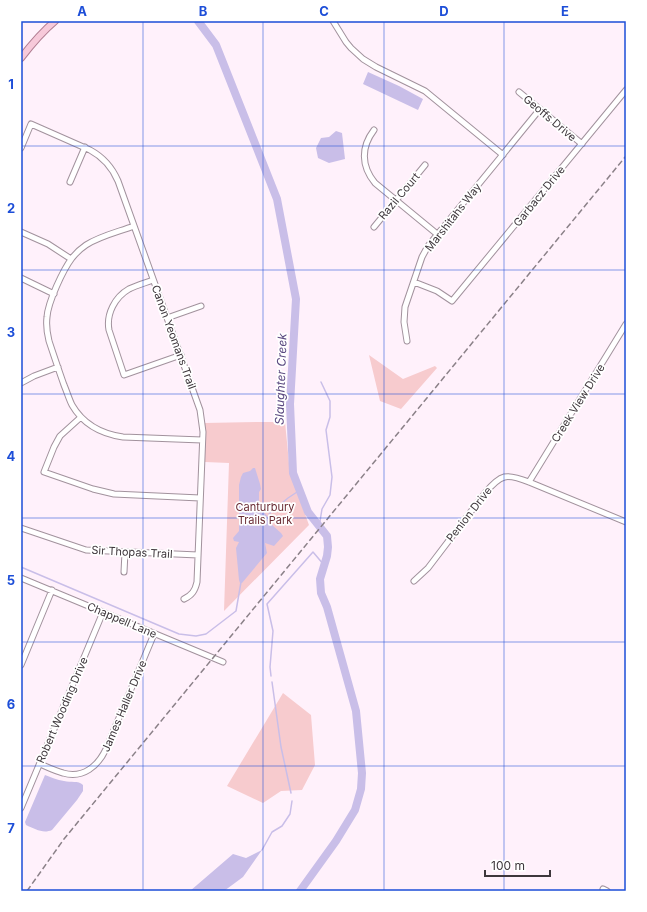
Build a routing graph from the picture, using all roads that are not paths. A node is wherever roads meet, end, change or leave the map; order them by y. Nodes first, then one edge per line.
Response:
1 (55, 21) edge
2 (333, 21) edge
3 (21, 58) edge
4 (626, 90) edge
5 (519, 92) dead end
6 (540, 109) junction
7 (374, 130) dead end
8 (582, 144) junction
9 (21, 148) edge
10 (85, 148) junction
11 (503, 155) junction
12 (425, 165) dead end
13 (70, 182) dead end
14 (396, 200) junction
15 (134, 226) junction
16 (374, 227) dead end
17 (21, 232) edge
18 (437, 234) junction
19 (71, 259) junction
20 (21, 278) edge
21 (153, 280) junction
22 (414, 282) junction
23 (54, 294) junction
24 (201, 306) dead end
25 (167, 318) junction
26 (626, 324) edge
27 (407, 341) dead end
28 (181, 355) junction
29 (58, 367) junction
30 (21, 383) edge
31 (81, 417) junction
32 (202, 440) junction
33 (529, 482) junction
34 (200, 498) junction
35 (626, 522) edge
36 (21, 528) edge
37 (125, 552) junction
38 (198, 555) junction
39 (124, 572) dead end
40 (21, 578) edge
41 (414, 581) dead end
42 (52, 590) junction
43 (184, 599) dead end
44 (103, 612) junction
45 (154, 634) junction
46 (223, 662) dead end
47 (21, 665) edge
48 (40, 764) junction
49 (22, 801) edge
50 (21, 808) edge

1 - 3 main road
2 - 11 street
4 - 8 street, Garbacz Drive
5 - 6 street, Geoffs Drive
6 - 8 street, Geoffs Drive
6 - 11 street, Marshitahs Way
7 - 14 street
8 - 22 street, Garbacz Drive
9 - 10 street, Canon Yeomans Trail
10 - 13 street
10 - 15 street, Canon Yeomans Trail
11 - 18 street, Marshitahs Way
12 - 14 street, Razil Court
14 - 16 street, Razil Court
14 - 18 street
15 - 19 street
15 - 21 street, Canon Yeomans Trail
17 - 19 street
18 - 22 street, Marshitahs Way
19 - 23 street
20 - 23 street
21 - 25 street, Canon Yeomans Trail
21 - 28 street
22 - 27 street, Marshitahs Way
23 - 29 street
24 - 25 street
25 - 28 street, Canon Yeomans Trail
26 - 33 street, Creek View Drive
28 - 32 street, Canon Yeomans Trail
29 - 30 street
29 - 31 street
31 - 32 street
31 - 34 street
32 - 34 street, Canon Yeomans Trail
33 - 35 street, Penion Drive
33 - 41 street, Penion Drive
34 - 38 street, Canon Yeomans Trail
36 - 37 street, Sir Thopas Trail
37 - 38 street, Sir Thopas Trail
37 - 39 street
38 - 43 street, Canon Yeomans Trail
40 - 42 street, Chappell Lane
42 - 44 street, Chappell Lane
42 - 47 street
44 - 45 street, Chappell Lane
44 - 48 street, Robert Wooding Drive
45 - 46 street, Chappell Lane
45 - 48 street, James Haller Drive
48 - 49 street, Robert Wooding Drive
49 - 50 street, Robert Wooding Drive

